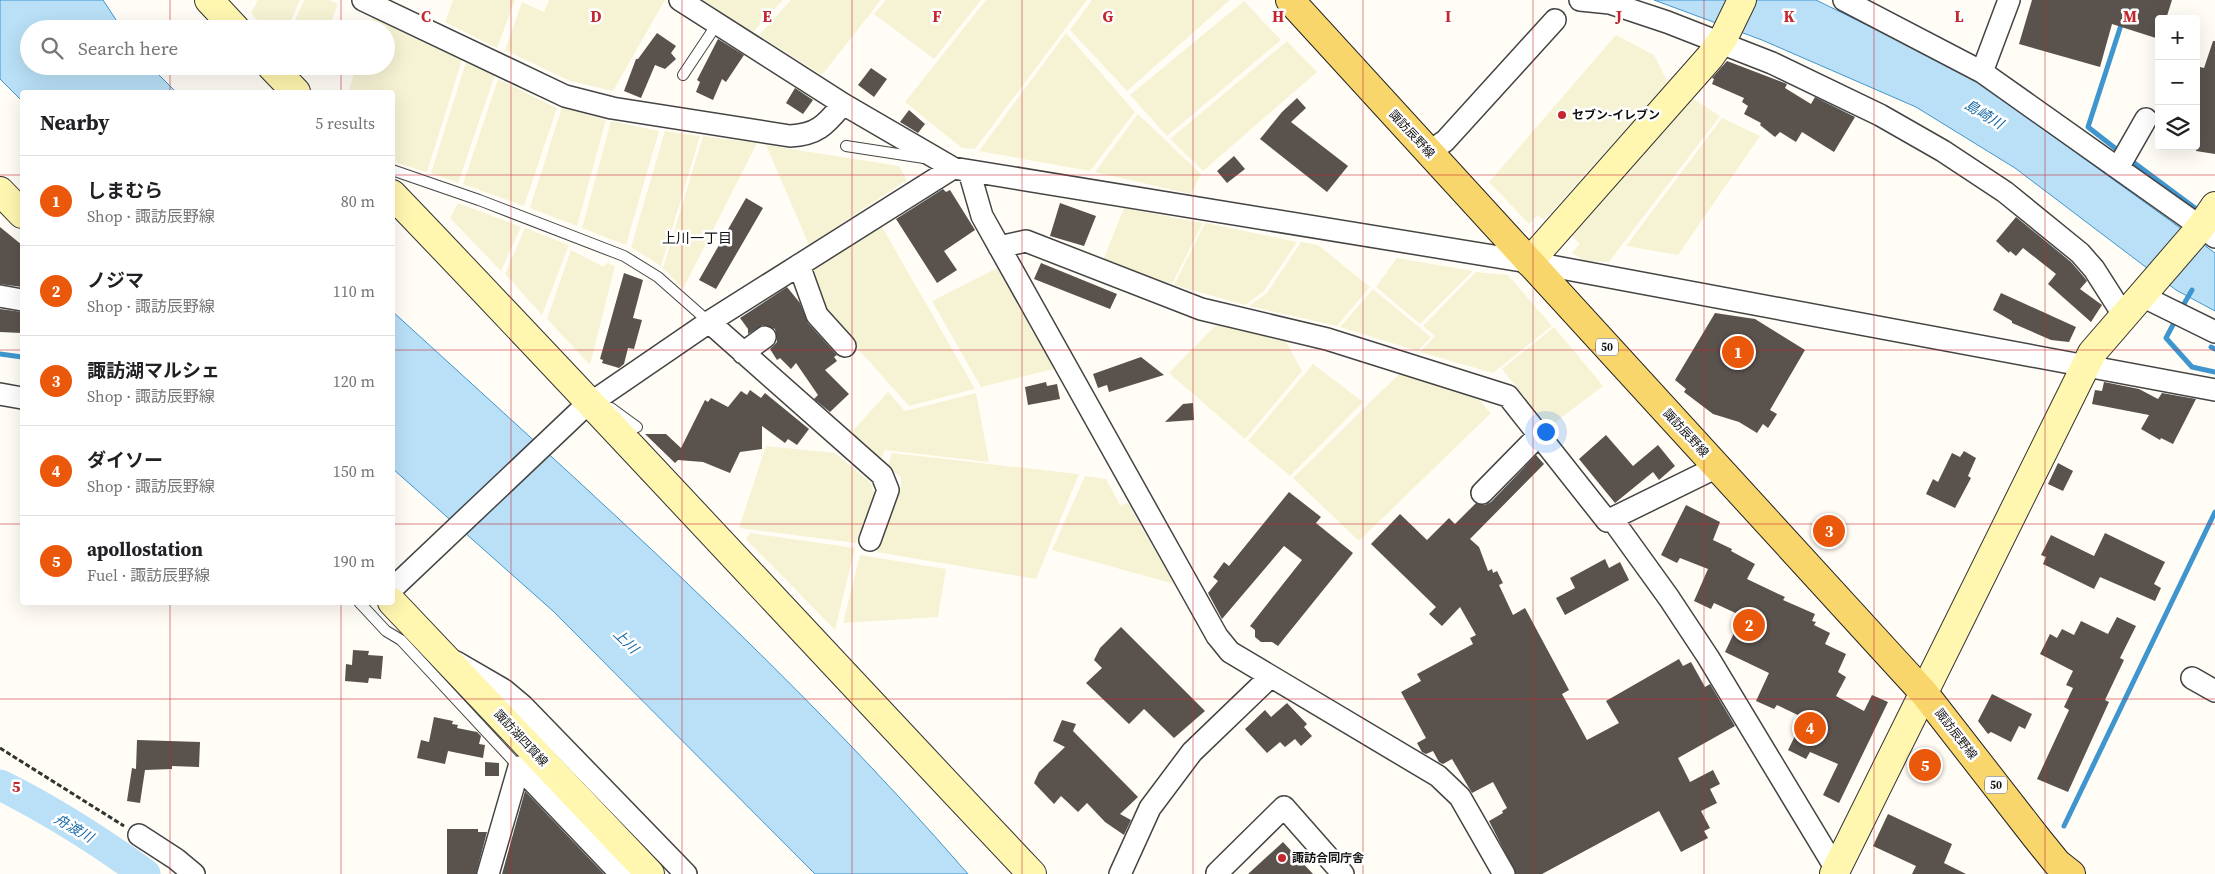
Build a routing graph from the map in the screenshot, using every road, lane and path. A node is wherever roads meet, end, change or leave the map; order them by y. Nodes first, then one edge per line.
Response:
1 (209, 0) edge
2 (363, 0) edge
3 (680, 0) edge
4 (1290, 0) edge
5 (1580, 0) edge
6 (1742, 0) edge
7 (1844, 0) edge
8 (2010, 0) edge
9 (228, 20) edge
10 (1555, 20) dead end
11 (717, 24) junction
12 (1722, 40) junction
13 (1982, 72) junction
14 (280, 75) edge
15 (683, 75) dead end
16 (294, 90) edge
17 (843, 104) junction
18 (2146, 119) dead end
19 (846, 146) dead end
20 (1428, 152) junction
21 (953, 167) junction
22 (2118, 168) junction
23 (395, 171) edge
24 (0, 191) edge
25 (395, 197) edge
26 (2215, 206) edge
27 (20, 212) edge
28 (2203, 233) edge
29 (999, 247) junction
30 (1530, 262) junction
31 (799, 265) junction
32 (2146, 291) junction
33 (0, 296) edge
34 (20, 300) edge
35 (2124, 316) junction
36 (709, 322) junction
37 (2215, 332) edge
38 (765, 337) dead end
39 (845, 346) dead end
40 (743, 353) junction
41 (2085, 367) junction
42 (2215, 390) edge
43 (0, 394) edge
44 (20, 398) edge
45 (591, 403) junction
46 (637, 427) dead end
47 (1539, 435) junction
48 (1717, 467) junction
49 (1482, 492) dead end
50 (1612, 520) junction
51 (870, 540) dead end
52 (395, 591) edge
53 (395, 595) edge
54 (362, 605) edge
55 (445, 657) junction
56 (1270, 677) junction
57 (2192, 678) dead end
58 (2215, 691) edge
59 (1924, 693) junction
60 (0, 748) edge
61 (520, 768) junction
62 (139, 835) joint
63 (1835, 872) edge
64 (1216, 873) edge
65 (194, 874) edge
66 (488, 874) edge
67 (622, 874) edge
68 (650, 874) edge
69 (686, 874) edge
70 (1032, 874) edge
71 (1120, 874) edge
72 (1343, 874) edge
73 (1504, 874) edge
74 (2071, 874) edge

1 - 9 street
2 - 17 street
3 - 11 street
4 - 20 main road, 諏訪辰野線 / 50
5 - 12 street
6 - 12 street
7 - 13 street
8 - 13 street
10 - 20 street
11 - 15 lane
11 - 17 street
12 - 30 street
12 - 35 street
13 - 22 street
14 - 16 street
17 - 21 street
18 - 22 street
19 - 21 lane
20 - 30 main road, 諏訪辰野線 / 50
21 - 29 street
21 - 30 street
21 - 31 street
22 - 28 street
23 - 36 lane
24 - 27 street
25 - 45 street
26 - 28 street
28 - 32 street
29 - 47 street
29 - 56 street
30 - 41 street
30 - 48 main road, 諏訪辰野線 / 50
31 - 36 street
31 - 39 street
32 - 35 street
32 - 37 street
33 - 34 street
35 - 41 street
36 - 40 street
36 - 45 street
38 - 40 street
40 - 51 street
41 - 42 street
41 - 59 street
43 - 44 street
45 - 46 lane
45 - 52 street
45 - 70 street
47 - 49 street
47 - 50 street
48 - 50 street
48 - 59 main road, 諏訪辰野線 / 50
50 - 63 street
53 - 55 street, 諏訪湖四賀線
54 - 61 lane
55 - 68 street, 諏訪湖四賀線
55 - 69 street
56 - 71 street
56 - 73 street
57 - 58 street
59 - 63 street
59 - 74 main road, 諏訪辰野線 / 50
60 - 62 path
61 - 66 street
61 - 67 street
62 - 65 street
64 - 72 street

